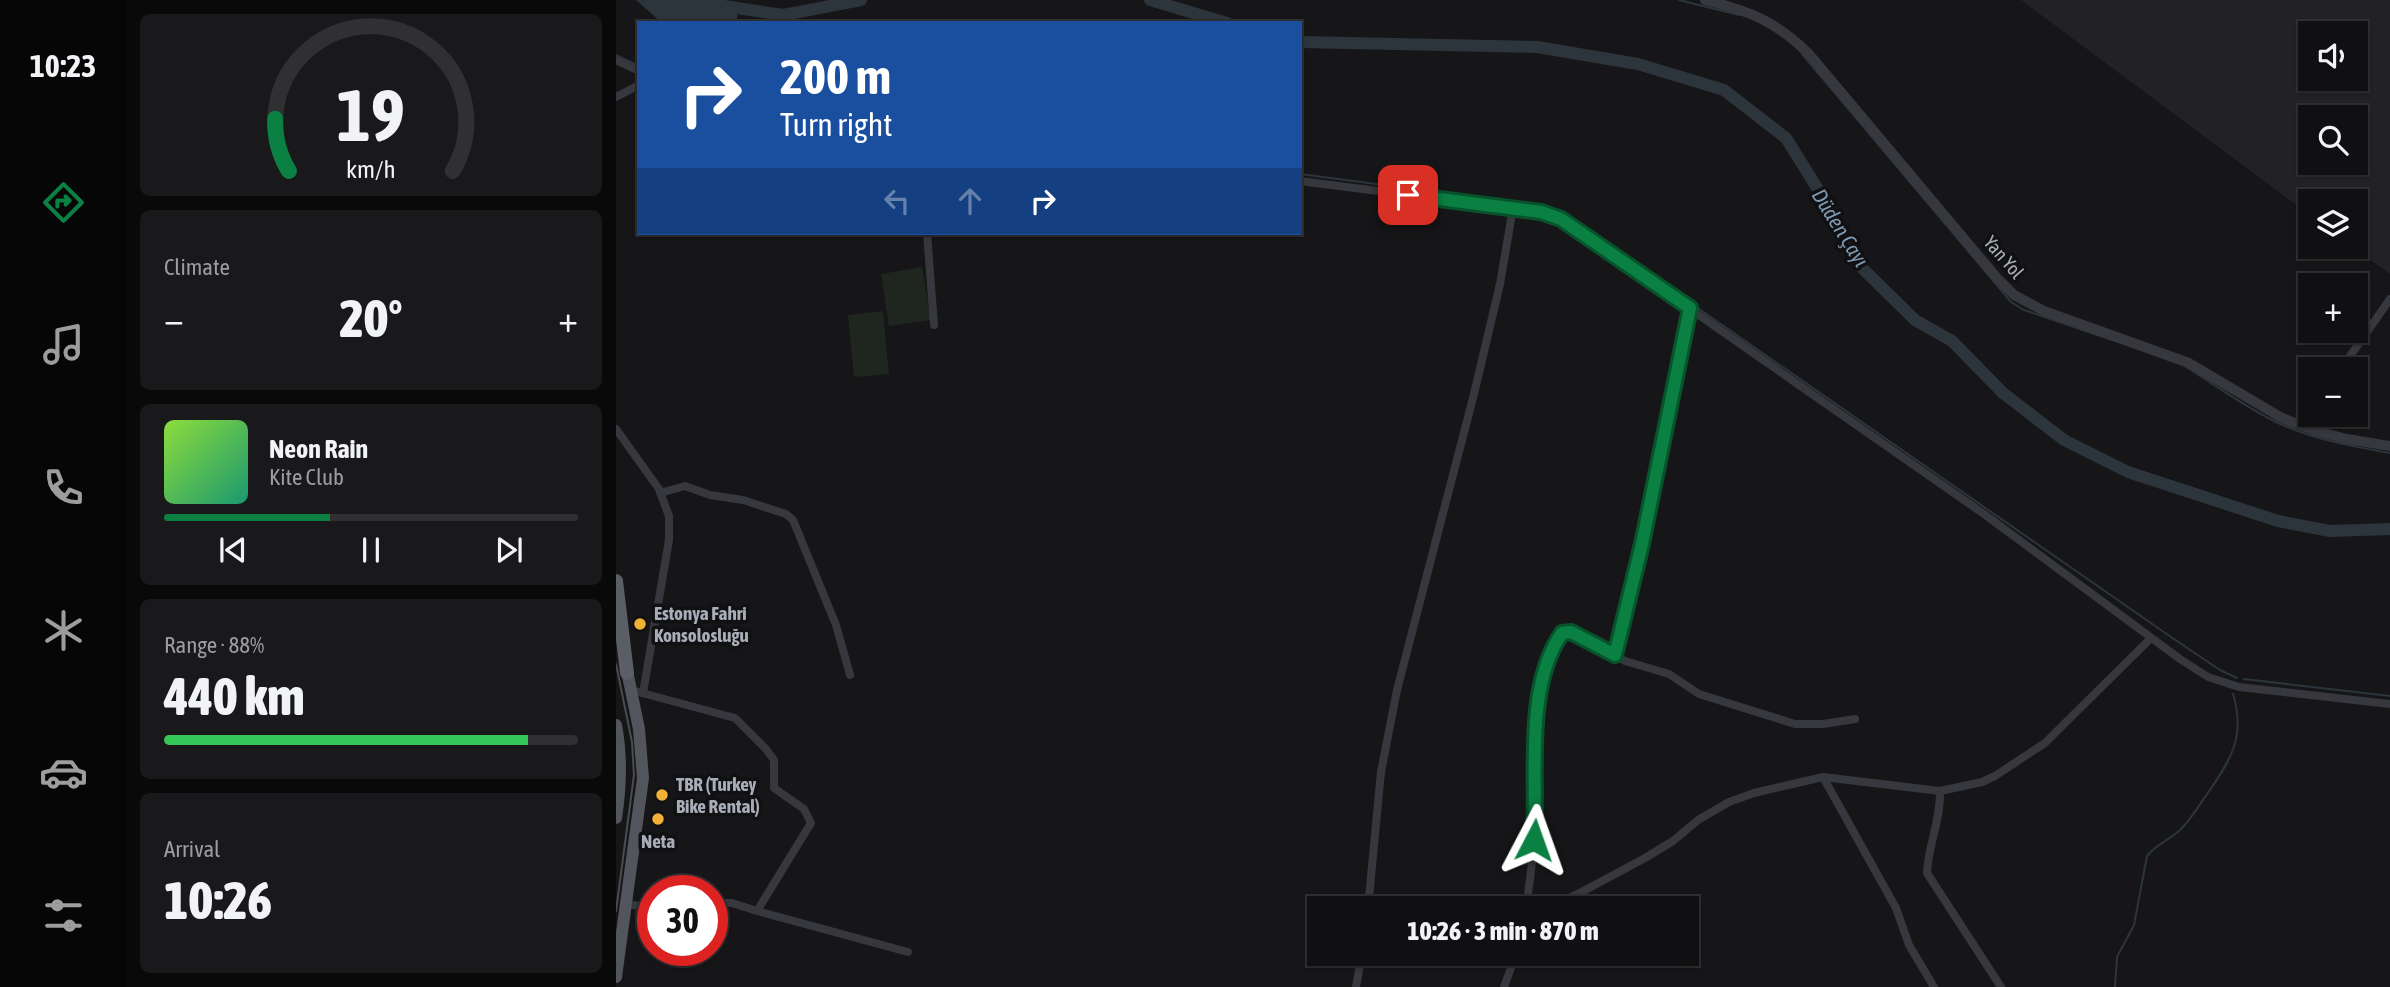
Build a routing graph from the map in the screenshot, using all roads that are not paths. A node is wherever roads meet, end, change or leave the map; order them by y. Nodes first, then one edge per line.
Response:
1 (1704, 0) edge
2 (616, 60) edge
3 (637, 70) edge
4 (637, 86) edge
5 (616, 97) edge
6 (1302, 181) edge
7 (1513, 208) junction
8 (927, 235) edge
9 (2390, 299) edge
10 (1690, 308) junction
11 (934, 324) dead end
12 (2349, 357) edge
13 (2298, 425) edge
14 (2305, 427) edge
15 (616, 429) edge
16 (2390, 446) edge
17 (660, 493) junction
18 (616, 582) edge
19 (616, 623) edge
20 (2151, 638) junction
21 (1615, 655) junction
22 (628, 673) junction
23 (850, 675) dead end
24 (637, 692) junction
25 (2390, 704) edge
26 (1855, 719) dead end
27 (616, 724) edge
28 (1823, 777) junction
29 (1940, 791) junction
30 (616, 818) edge
31 (1369, 896) edge
32 (1528, 896) edge
33 (1574, 896) edge
34 (728, 903) edge
35 (626, 904) junction
36 (637, 906) edge
37 (757, 911) junction
38 (908, 952) dead end
39 (1360, 966) edge
40 (1512, 966) edge
41 (616, 977) edge
42 (1356, 987) edge
43 (1504, 987) edge
44 (1934, 987) edge
45 (2001, 987) edge

1 - 13 street, Yan Yol
2 - 3 street
4 - 5 street
6 - 7 street
7 - 10 street
7 - 31 street
8 - 11 street
9 - 12 street
10 - 20 street
10 - 21 street
14 - 16 street, Yan Yol
15 - 17 street
17 - 23 street
17 - 24 street
18 - 22 highway
19 - 22 main road
20 - 25 street
20 - 29 street
21 - 26 street
21 - 32 street
22 - 24 main road
24 - 35 main road
24 - 37 street
27 - 30 main road
28 - 29 street
28 - 33 street
28 - 44 street
29 - 45 street
34 - 37 street
35 - 36 street
35 - 41 main road
37 - 38 street
39 - 42 street
40 - 43 street

